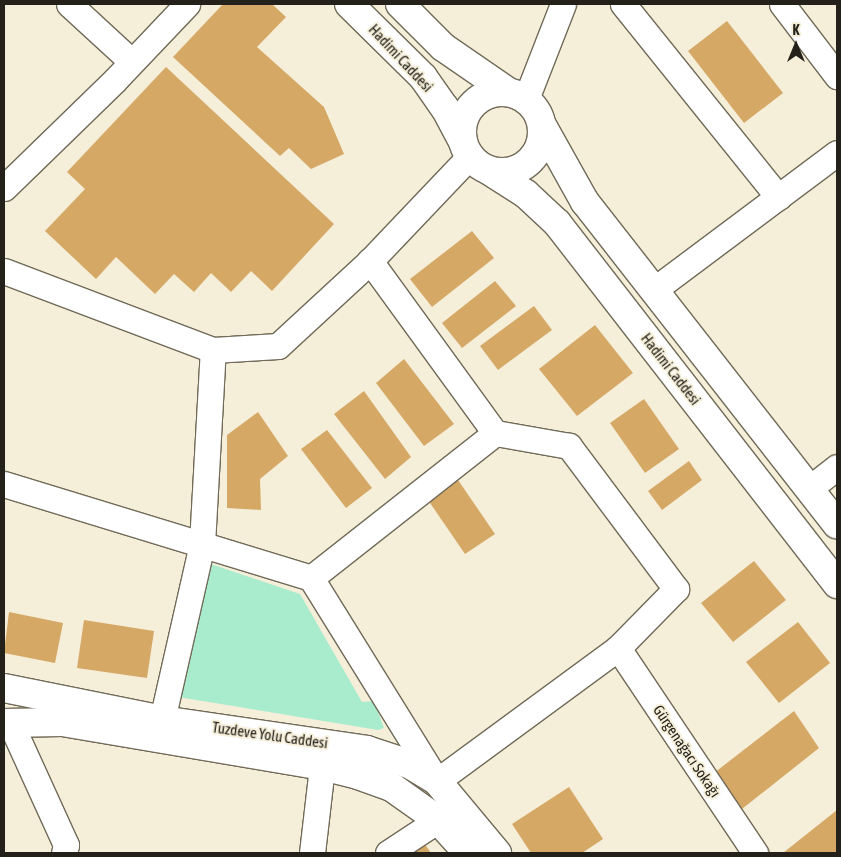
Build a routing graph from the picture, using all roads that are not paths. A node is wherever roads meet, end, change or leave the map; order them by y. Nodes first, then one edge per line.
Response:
1 (69, 4) edge
2 (187, 4) edge
3 (349, 4) edge
4 (400, 4) edge
5 (563, 4) edge
6 (623, 4) edge
7 (782, 4) edge
8 (131, 61) junction
9 (837, 76) edge
10 (516, 95) junction
11 (542, 127) junction
12 (837, 153) edge
13 (474, 156) junction
14 (4, 188) edge
15 (778, 197) junction
16 (370, 261) junction
17 (4, 271) edge
18 (655, 289) junction
19 (213, 350) junction
20 (494, 433) junction
21 (837, 467) edge
22 (4, 484) edge
23 (810, 488) junction
24 (837, 524) edge
25 (202, 544) junction
26 (311, 578) junction
27 (837, 584) edge
28 (618, 648) junction
29 (4, 688) edge
30 (162, 720) junction
31 (7, 723) edge
32 (322, 766) junction
33 (437, 781) junction
34 (438, 820) junction
35 (64, 853) edge
36 (312, 853) edge
37 (388, 853) edge
38 (468, 853) edge
39 (497, 853) edge
40 (753, 853) edge

1 - 8 street
2 - 8 street
3 - 13 main road, Hadimi Caddesi
4 - 10 main road
5 - 10 street
6 - 15 street
7 - 9 street
8 - 14 street
10 - 11 main road
10 - 13 main road
11 - 13 main road
11 - 18 main road
12 - 15 street
13 - 16 street
13 - 27 main road, Hadimi Caddesi
15 - 18 street
16 - 19 street
16 - 20 street
17 - 19 street
18 - 23 main road
19 - 25 street
20 - 26 street
20 - 28 street
21 - 23 street
22 - 25 street
23 - 24 main road
25 - 26 street
25 - 30 street
26 - 33 street
28 - 33 street
28 - 40 street, Gürgenağacı Sokağı
29 - 30 main road, Tuzdeve Yolu Caddesi
30 - 33 main road, Tuzdeve Yolu Caddesi
31 - 32 main road, Tuzdeve Yolu Caddesi
31 - 35 street
32 - 34 main road, Tuzdeve Yolu Caddesi
32 - 36 street
33 - 39 main road, Tuzdeve Yolu Caddesi
34 - 37 street
34 - 38 main road, Tuzdeve Yolu Caddesi

